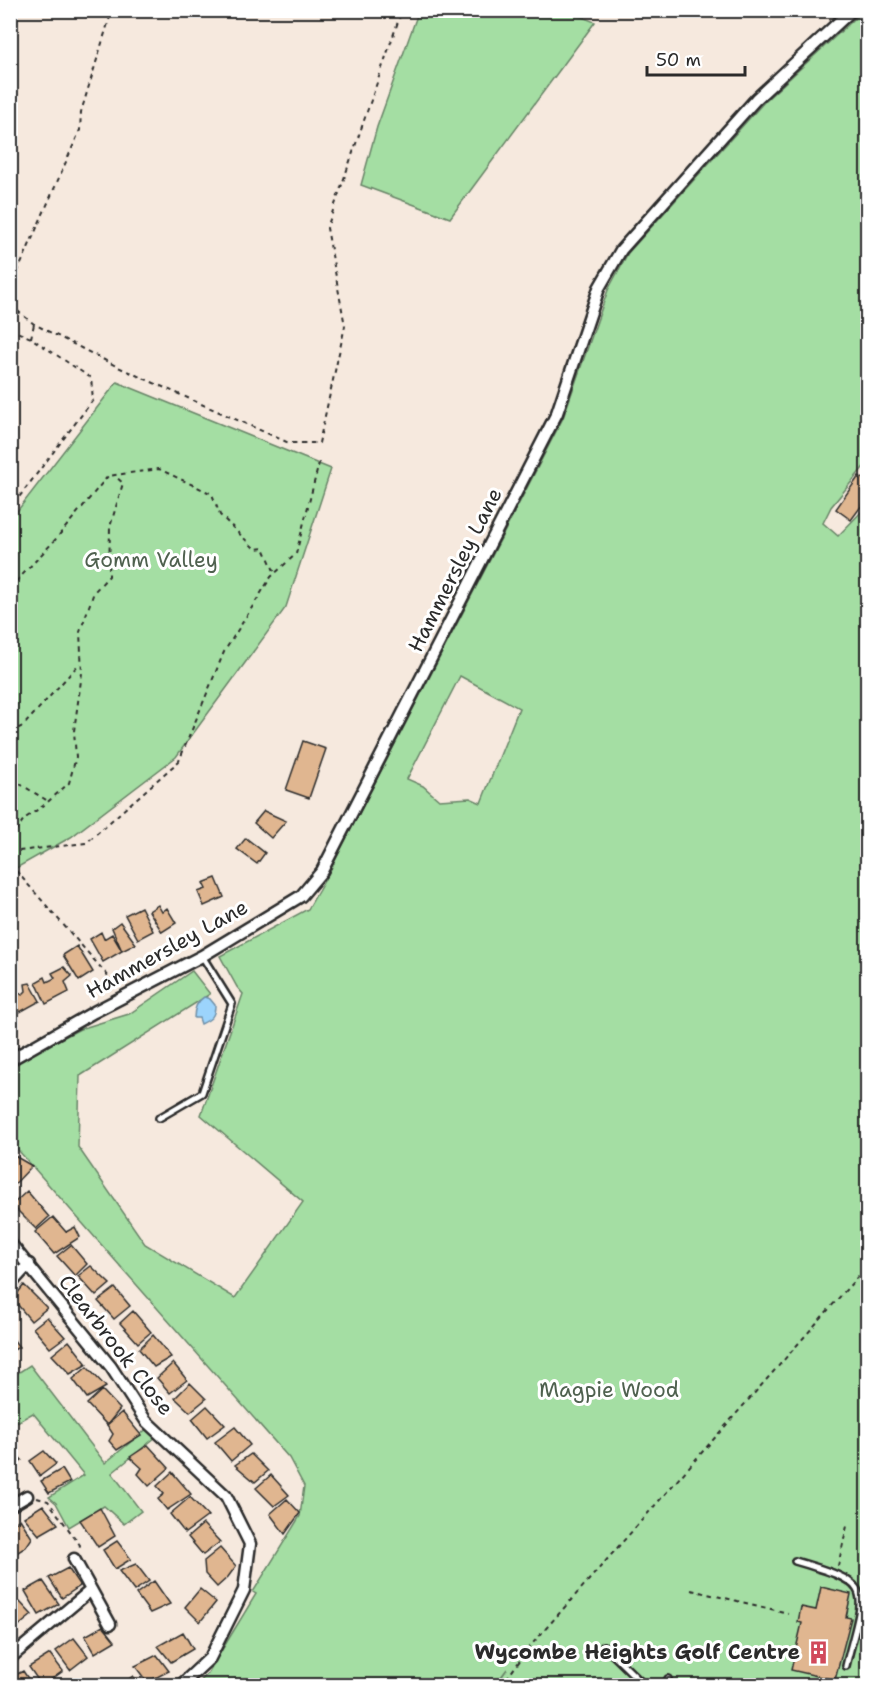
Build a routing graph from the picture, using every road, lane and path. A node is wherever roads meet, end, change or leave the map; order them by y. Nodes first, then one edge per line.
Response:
1 (112, 10) edge
2 (402, 10) edge
3 (852, 10) edge
4 (10, 289) edge
5 (10, 305) edge
6 (34, 324) junction
7 (10, 329) edge
8 (30, 338) junction
9 (320, 459) dead end
10 (115, 476) junction
11 (10, 509) edge
12 (275, 574) junction
13 (10, 588) edge
14 (81, 662) junction
15 (10, 732) edge
16 (10, 784) edge
17 (49, 801) junction
18 (10, 839) edge
19 (10, 852) edge
20 (10, 864) edge
21 (202, 956) junction
22 (128, 994) junction
23 (10, 1060) edge
24 (159, 1118) dead end
25 (10, 1243) edge
26 (29, 1264) junction
27 (867, 1264) edge
28 (10, 1284) edge
29 (27, 1496) joint
30 (10, 1506) edge
31 (847, 1526) dead end
32 (74, 1559) joint
33 (795, 1561) dead end
34 (836, 1573) junction
35 (91, 1590) junction
36 (691, 1590) dead end
37 (788, 1613) dead end
38 (110, 1624) dead end
39 (604, 1647) dead end
40 (10, 1658) edge
41 (846, 1666) dead end
42 (180, 1686) edge
43 (501, 1686) edge
44 (645, 1686) edge

1 - 4 path
2 - 6 path
3 - 21 street, Hammersley Lane
5 - 6 path
6 - 8 path
7 - 8 path
8 - 11 path
9 - 12 path
10 - 12 path
10 - 13 path
10 - 14 path
12 - 19 path
14 - 15 path
14 - 17 path
16 - 17 path
17 - 18 path
20 - 22 path
21 - 22 street, Hammersley Lane
21 - 24 lane
22 - 23 street, Hammersley Lane
25 - 26 street, Clearbrook Close
26 - 28 street
26 - 42 street, Clearbrook Close
27 - 43 path
29 - 30 street
29 - 32 path
31 - 34 path
32 - 35 street
33 - 34 lane
34 - 41 lane
35 - 38 street
35 - 40 street
36 - 37 path
39 - 44 lane

